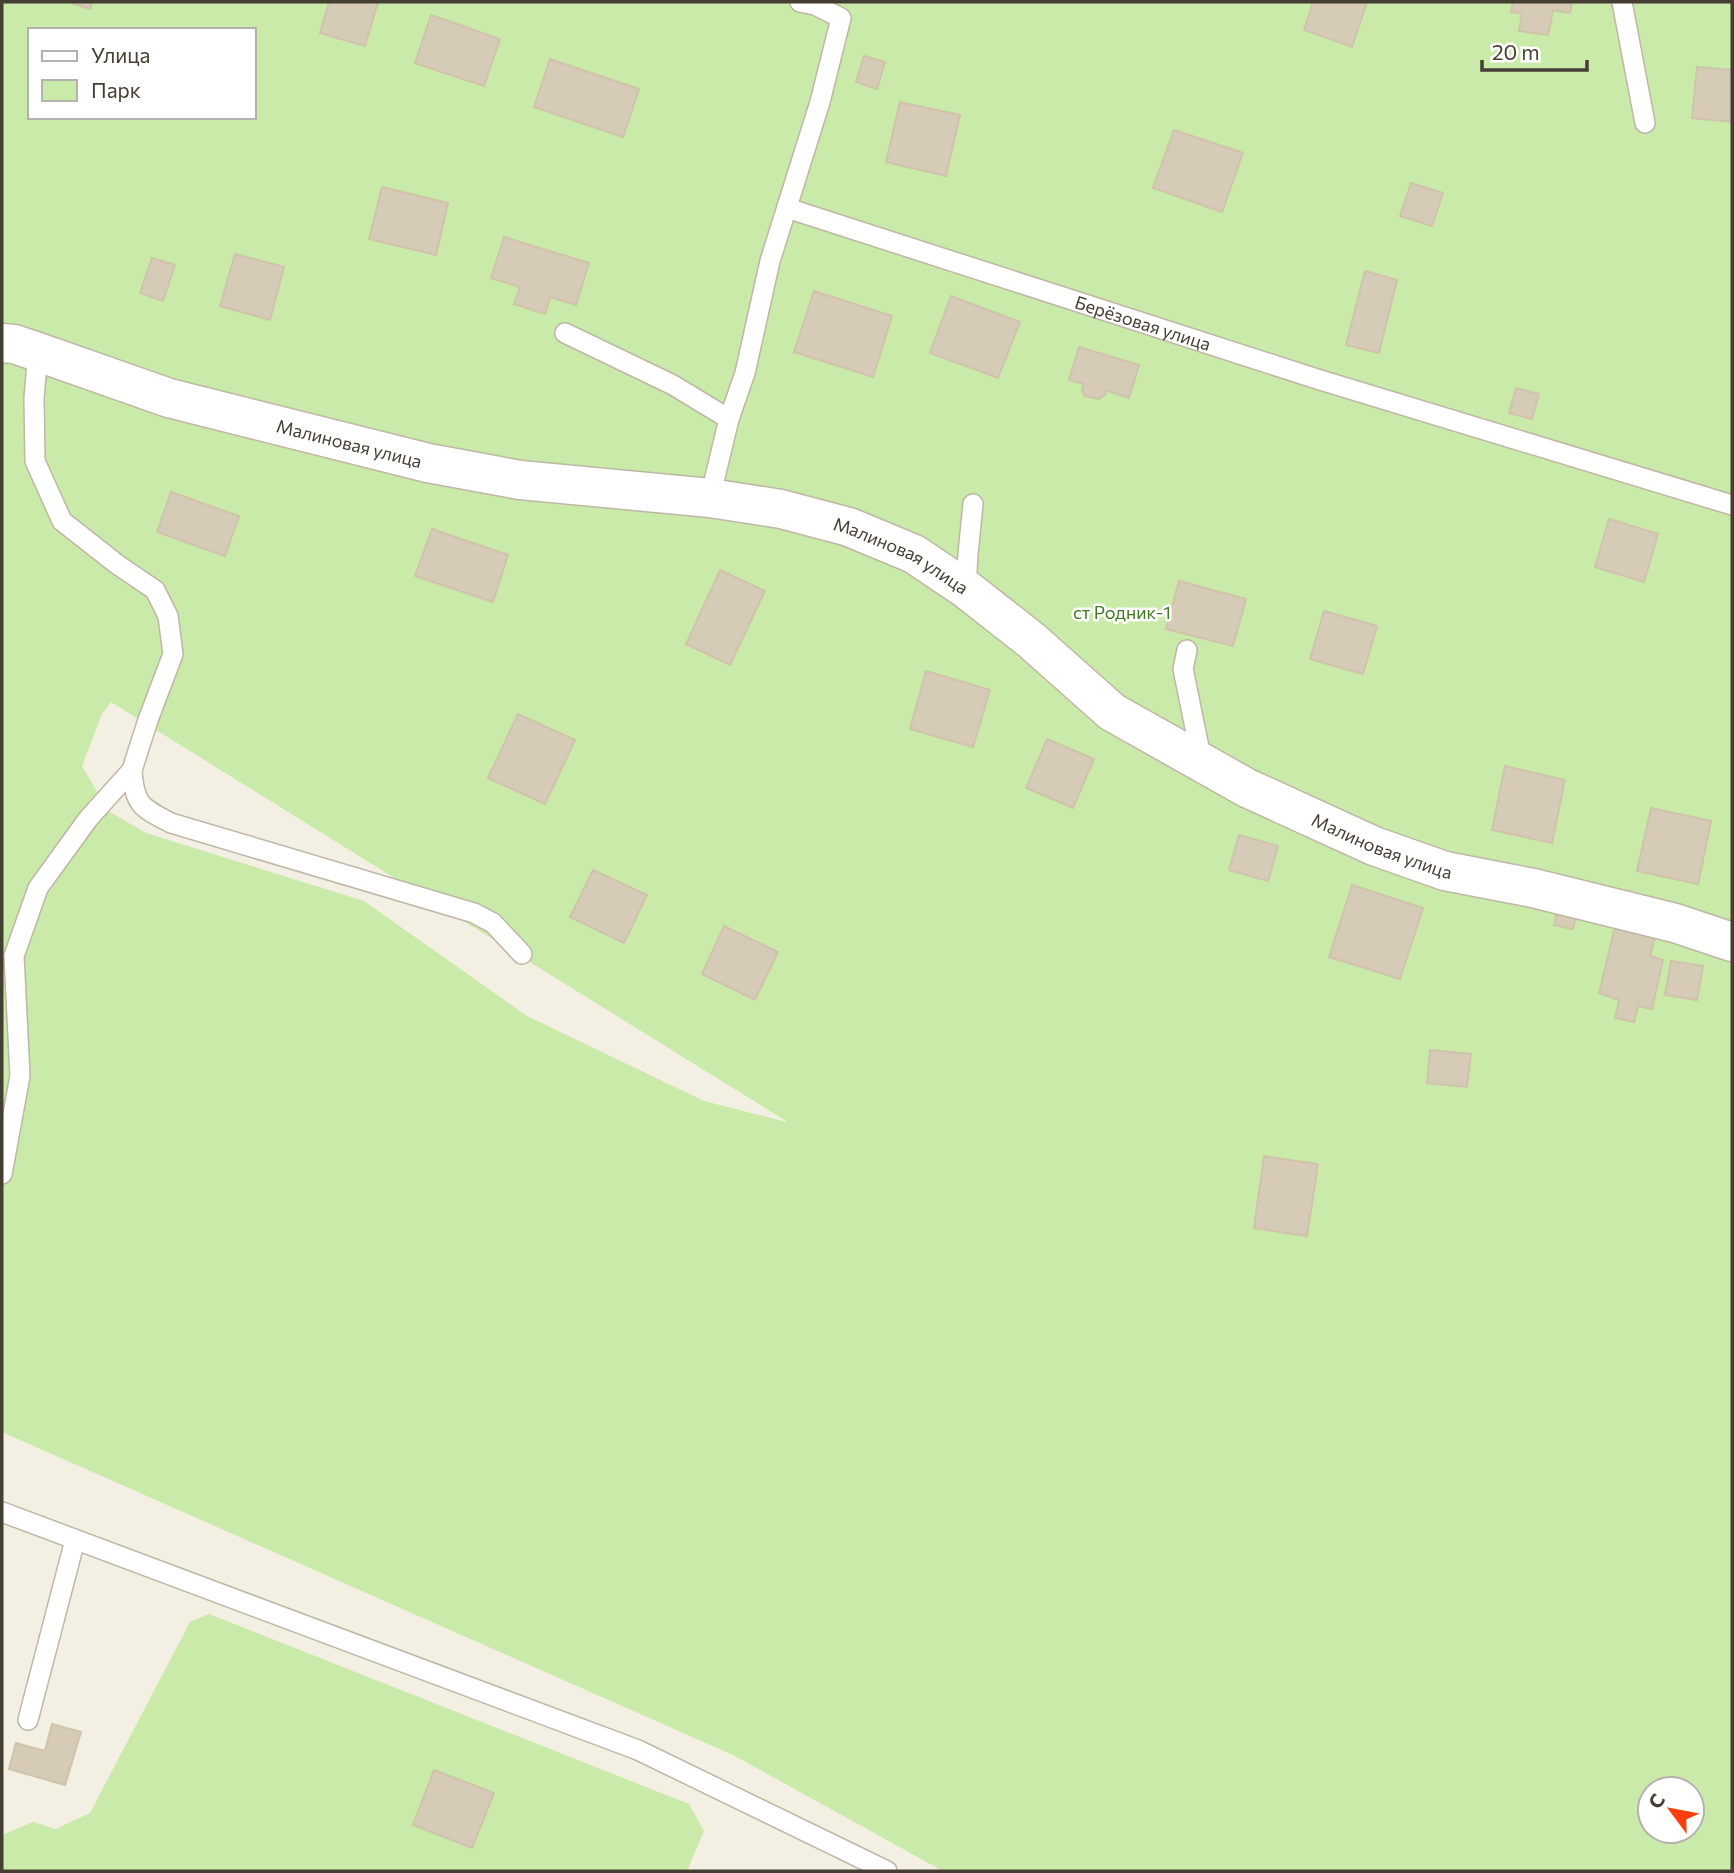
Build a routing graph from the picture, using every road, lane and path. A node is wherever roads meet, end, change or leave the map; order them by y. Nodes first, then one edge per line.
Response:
1 (1622, 2) edge
2 (810, 3) edge
3 (844, 10) edge
4 (1645, 123) dead end
5 (787, 208) junction
6 (565, 333) dead end
7 (2, 343) edge
8 (38, 352) junction
9 (729, 419) junction
10 (710, 498) junction
11 (973, 504) dead end
12 (1732, 505) edge
13 (966, 589) junction
14 (1187, 650) dead end
15 (1202, 763) junction
16 (132, 770) junction
17 (1732, 942) edge
18 (522, 954) dead end
19 (2, 1174) edge
20 (2, 1513) edge
21 (75, 1540) junction
22 (28, 1720) dead end
23 (887, 1871) edge

1 - 4 lane
2 - 3 lane
3 - 5 lane
5 - 9 lane
5 - 12 lane, Берёзовая улица
6 - 9 lane
7 - 8 street, Малиновая улица
8 - 10 street, Малиновая улица
8 - 16 lane
9 - 10 lane
10 - 13 street, Малиновая улица
11 - 13 lane
13 - 15 street, Малиновая улица
14 - 15 lane
15 - 17 street, Малиновая улица
16 - 18 lane
16 - 19 lane
20 - 21 lane
21 - 22 lane
21 - 23 lane

